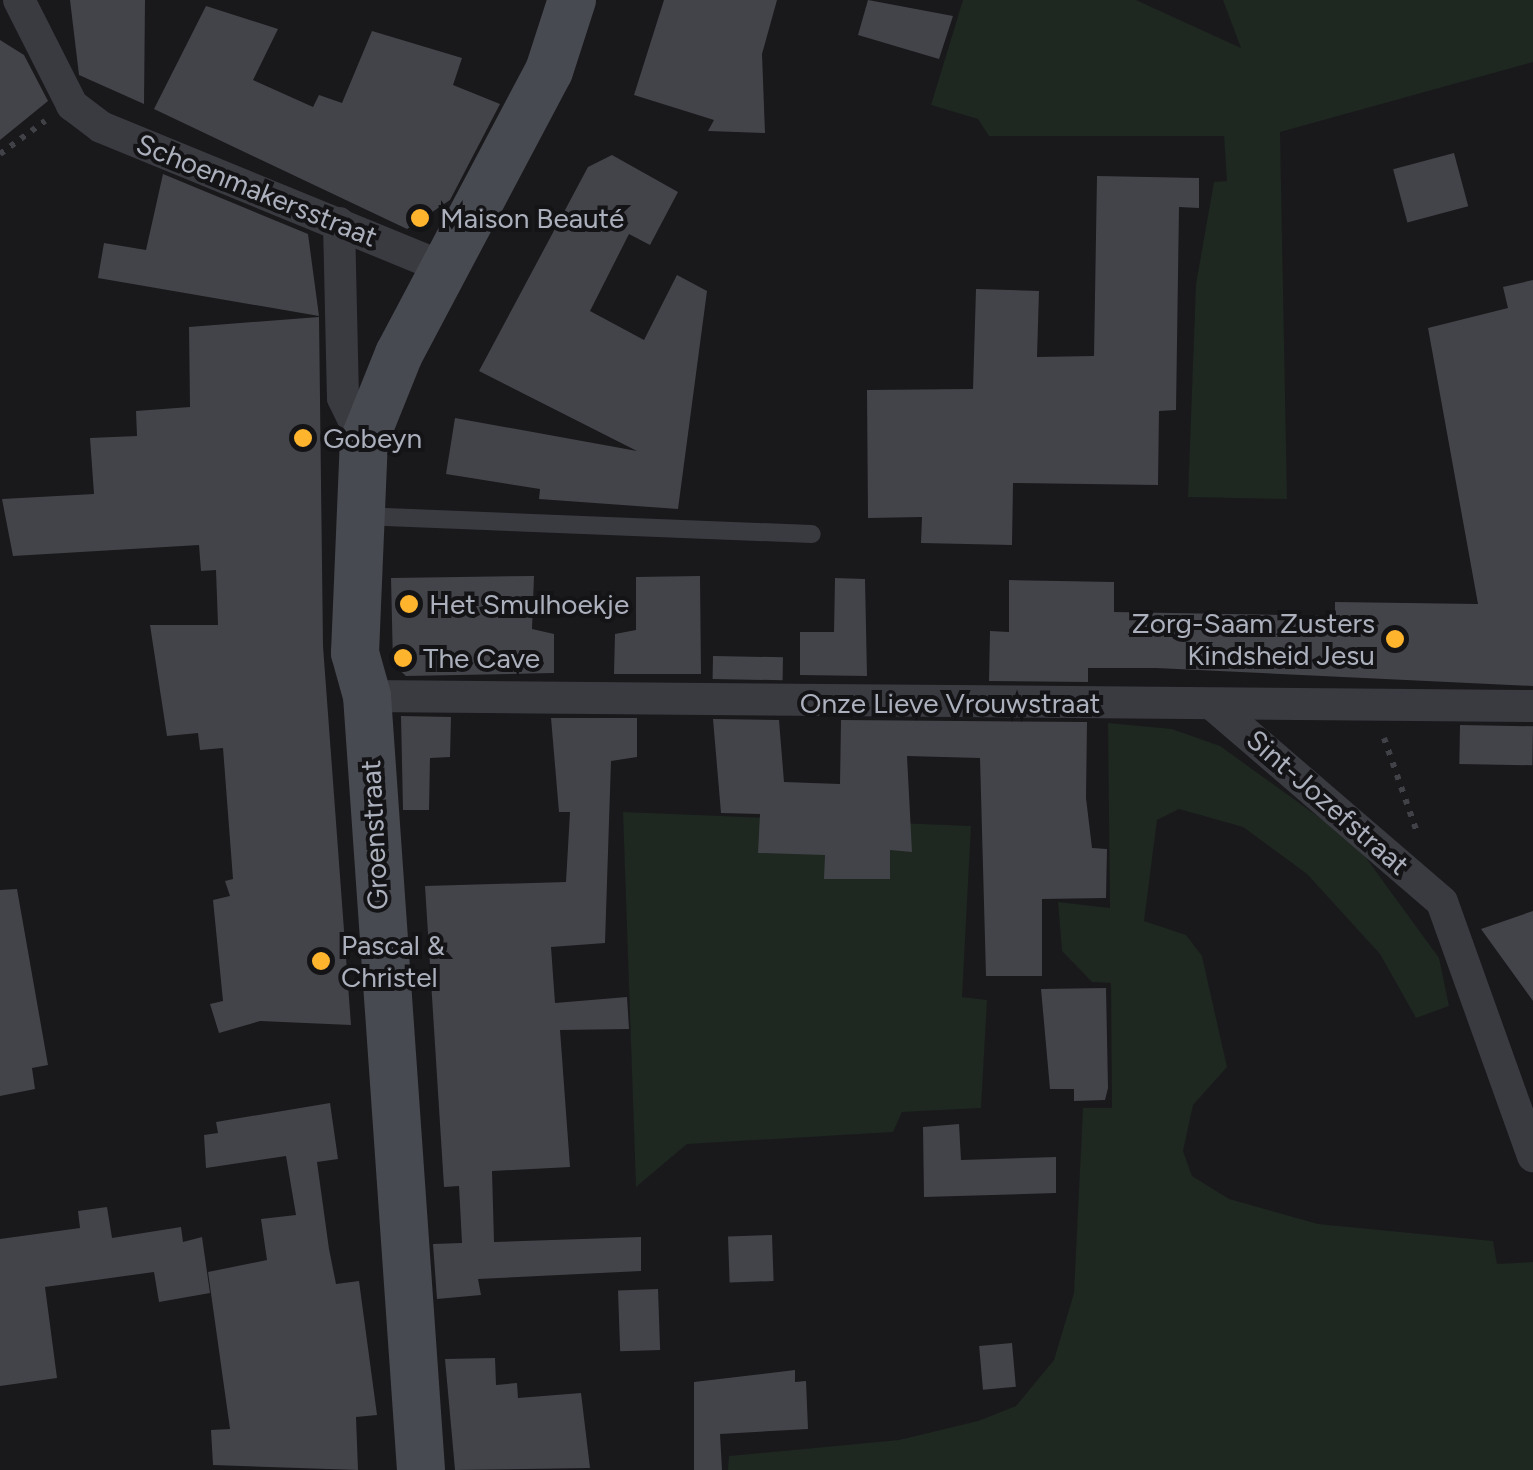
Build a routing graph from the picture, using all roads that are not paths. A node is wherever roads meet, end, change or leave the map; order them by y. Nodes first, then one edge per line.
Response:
1 (9, 0) edge
2 (19, 0) edge
3 (572, 0) edge
4 (0, 10) edge
5 (340, 223) junction
6 (445, 268) junction
7 (364, 441) junction
8 (356, 516) junction
9 (812, 534) dead end
10 (366, 696) junction
11 (1212, 704) junction
12 (1533, 706) edge
13 (1533, 1156) edge
14 (421, 1470) edge

1 - 4 street
2 - 5 street, Schoenmakersstraat
3 - 6 street, Groenstraat
5 - 6 street, Schoenmakersstraat
5 - 7 street
6 - 7 street, Groenstraat
7 - 8 street, Groenstraat
8 - 9 lane
8 - 10 street, Groenstraat
10 - 11 street, Onze Lieve Vrouwstraat
10 - 14 street, Groenstraat
11 - 12 street, Onze Lieve Vrouwstraat
11 - 13 street, Sint-Jozefstraat

